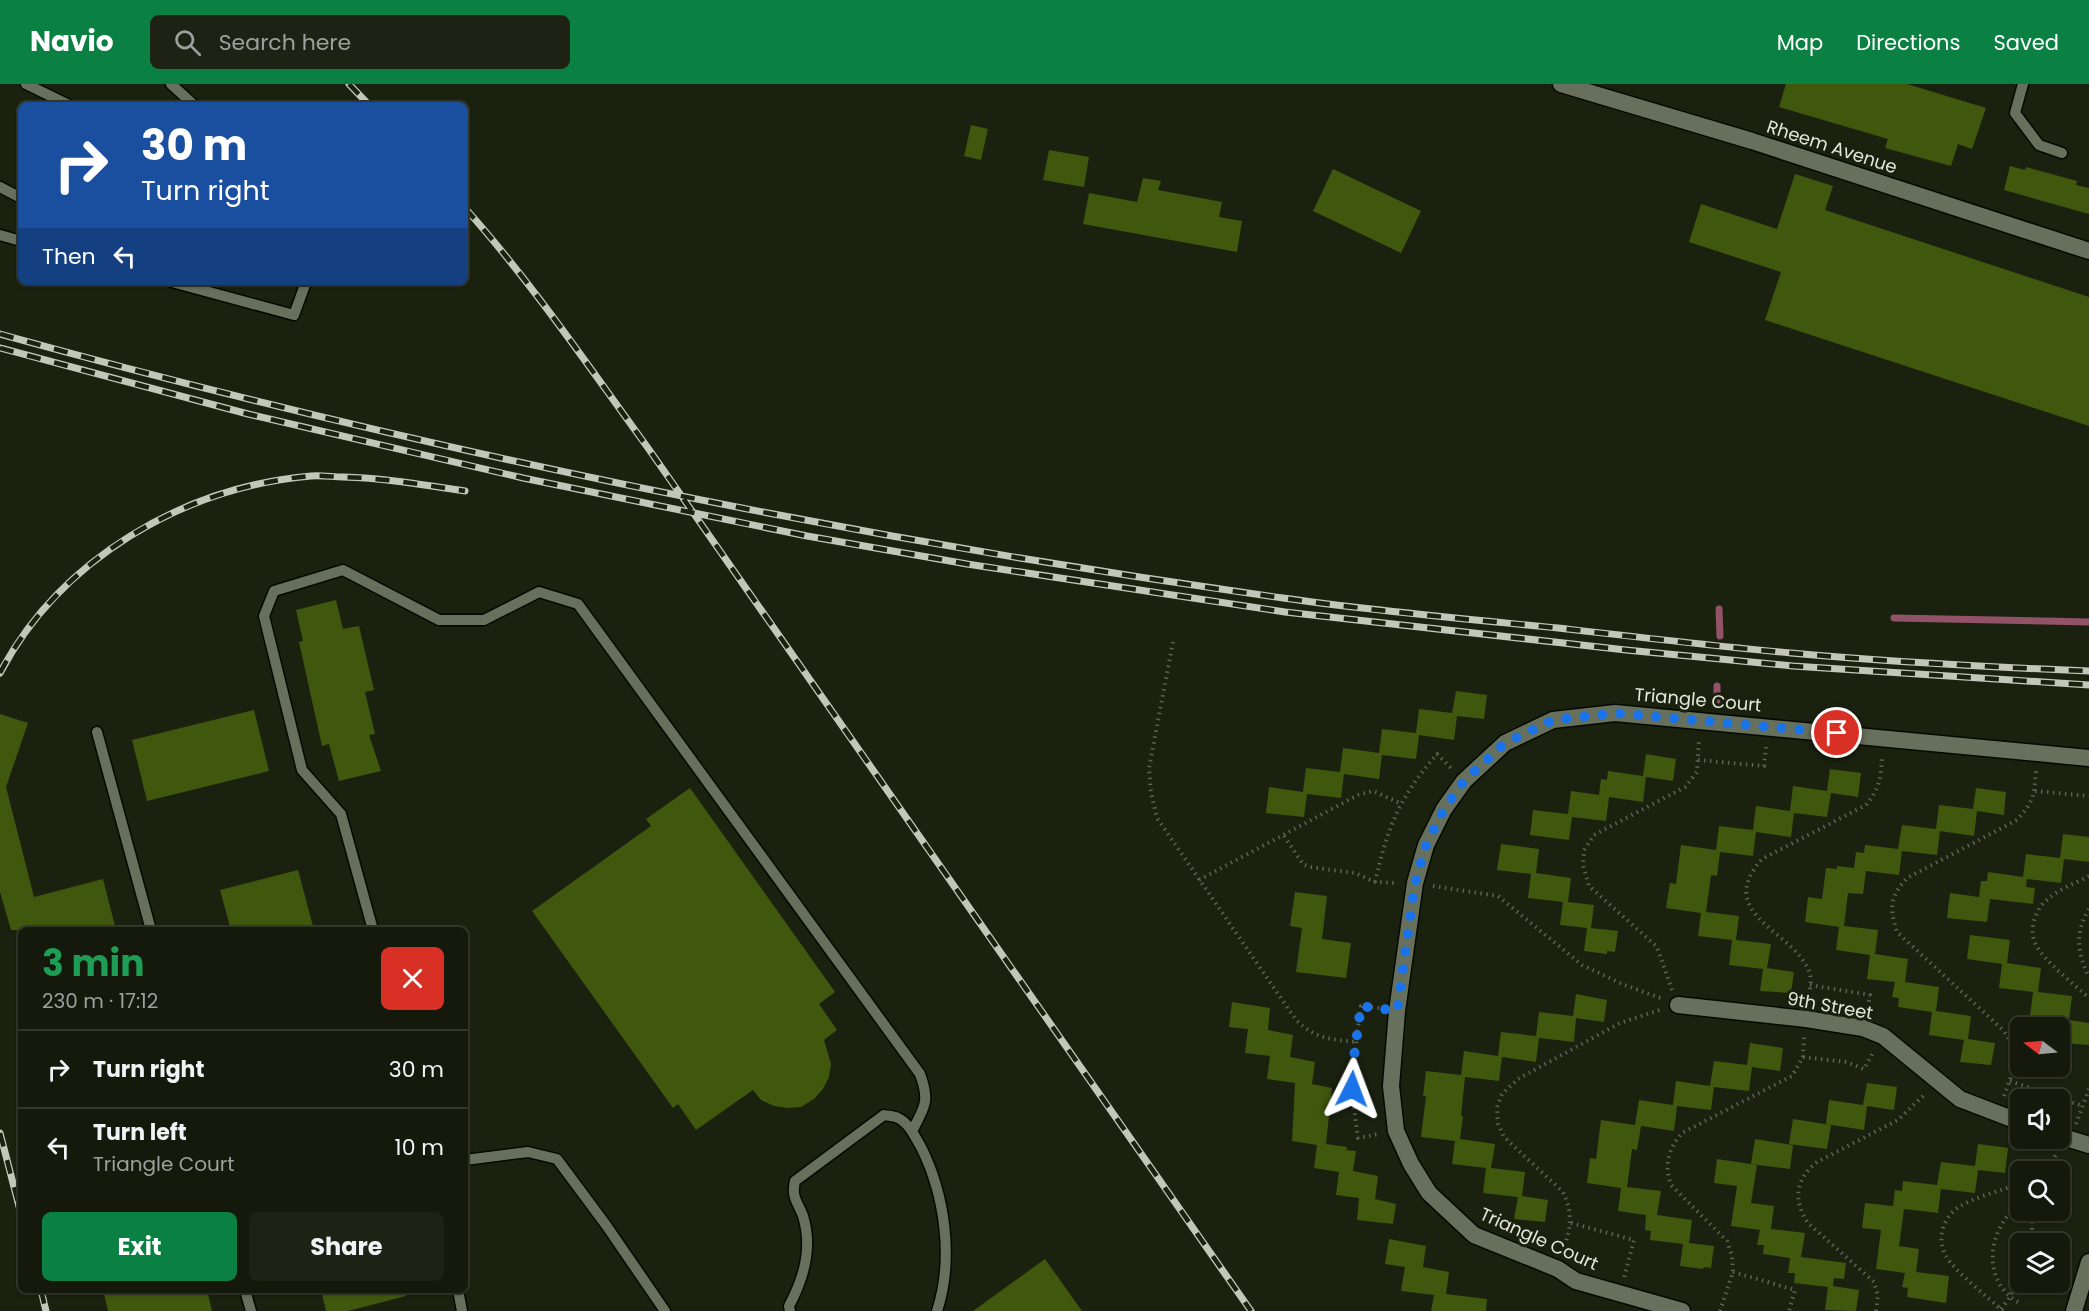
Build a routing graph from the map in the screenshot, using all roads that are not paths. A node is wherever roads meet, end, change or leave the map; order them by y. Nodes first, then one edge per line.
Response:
1 (26, 84) edge
2 (171, 84) edge
3 (1561, 84) edge
4 (2023, 84) edge
5 (63, 102) edge
6 (191, 102) edge
7 (2062, 153) dead end
8 (0, 188) edge
9 (18, 197) edge
10 (0, 236) edge
11 (18, 240) edge
12 (2089, 251) edge
13 (183, 285) edge
14 (305, 285) edge
15 (97, 732) dead end
16 (2089, 758) edge
17 (150, 927) edge
18 (372, 927) edge
19 (1678, 1005) road end
20 (2010, 1118) edge
21 (912, 1131) junction
22 (2070, 1139) edge
23 (2089, 1145) edge
24 (468, 1160) edge
25 (2089, 1262) edge
26 (246, 1293) edge
27 (459, 1293) edge
28 (251, 1311) edge
29 (462, 1311) edge
30 (665, 1311) edge
31 (790, 1311) edge
32 (937, 1311) edge
33 (1682, 1311) edge
34 (2074, 1311) edge

1 - 5 lane
2 - 6 lane
3 - 12 street, Rheem Avenue
4 - 7 lane
8 - 9 lane
10 - 11 lane
13 - 14 lane
15 - 17 lane
16 - 33 street, Triangle Court
18 - 21 lane
19 - 20 street, 9th Street
21 - 31 lane
21 - 32 lane
22 - 23 street
24 - 30 lane
25 - 34 street
26 - 28 lane
27 - 29 lane

